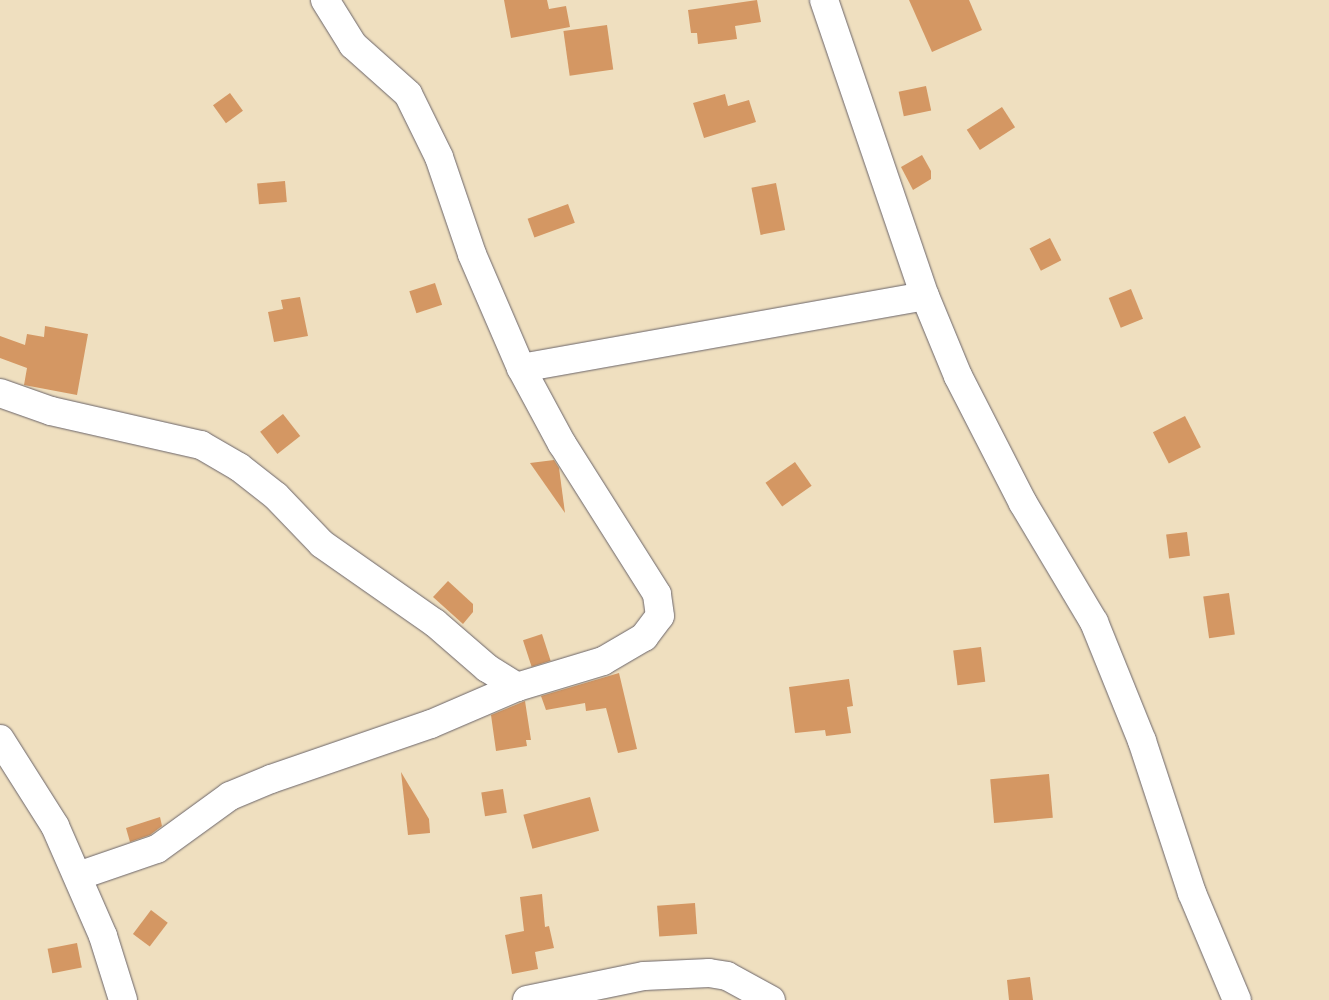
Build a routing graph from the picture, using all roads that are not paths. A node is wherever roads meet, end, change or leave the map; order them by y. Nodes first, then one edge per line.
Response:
1 (325, 0) edge
2 (824, 0) edge
3 (925, 296) junction
4 (521, 368) junction
5 (0, 393) edge
6 (517, 687) junction
7 (4, 751) edge
8 (78, 876) junction
9 (123, 1000) edge
10 (526, 1000) edge
11 (771, 1000) edge
12 (1237, 1000) edge

1 - 4 street
2 - 3 street
3 - 4 street
3 - 12 street
4 - 6 street
5 - 6 street
6 - 8 street
7 - 8 street
8 - 9 street
10 - 11 street

